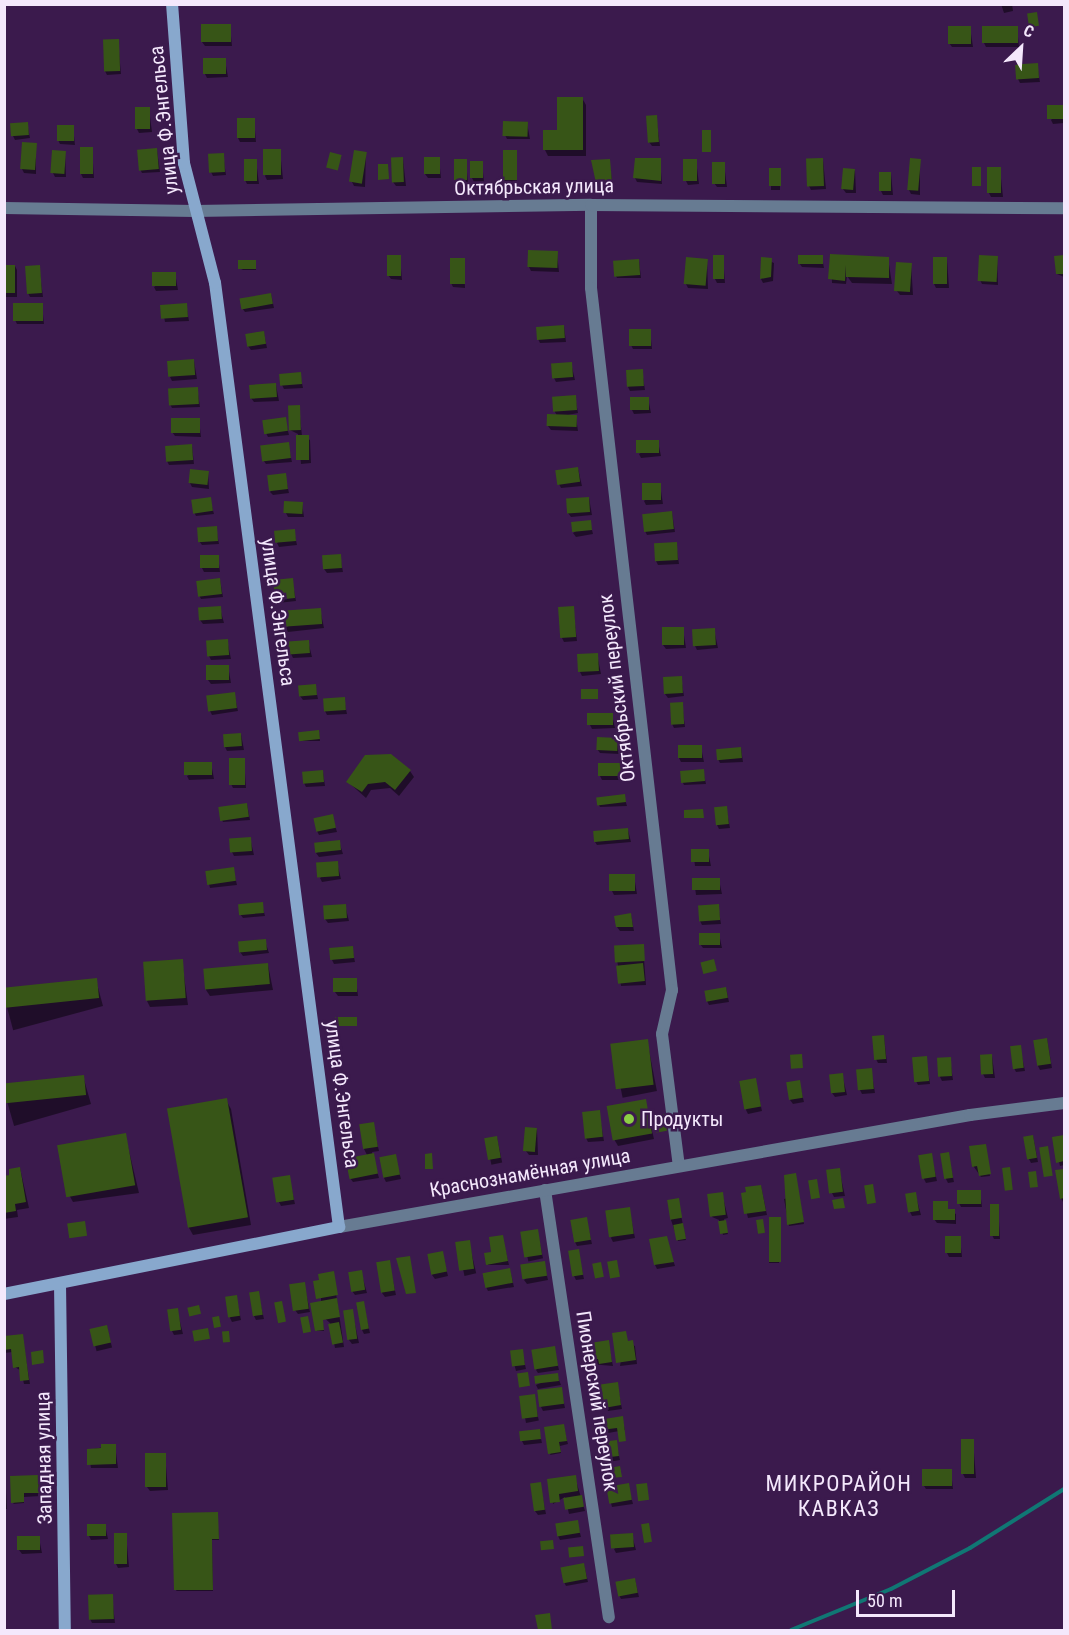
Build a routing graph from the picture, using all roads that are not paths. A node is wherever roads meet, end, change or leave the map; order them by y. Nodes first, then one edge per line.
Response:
1 (172, 4) edge
2 (591, 205) junction
3 (4, 208) edge
4 (1065, 208) edge
5 (195, 211) junction
6 (1065, 1103) edge
7 (679, 1166) junction
8 (545, 1190) junction
9 (339, 1227) junction
10 (60, 1284) junction
11 (4, 1294) edge
12 (609, 1617) dead end
13 (65, 1630) edge

1 - 5 main road, улица Ф.Энгельса
2 - 4 street, Октябрьская улица
2 - 5 street, Октябрьская улица
2 - 7 street, Октябрьский переулок
3 - 5 street, Октябрьская улица
5 - 9 main road, улица Ф.Энгельса
6 - 7 street, Краснознамённая улица
7 - 8 street, Краснознамённая улица
8 - 9 street, Краснознамённая улица
8 - 12 street, Пионерский переулок
9 - 10 main road, Краснознамённая улица
10 - 11 main road, Краснознамённая улица
10 - 13 main road, Западная улица

